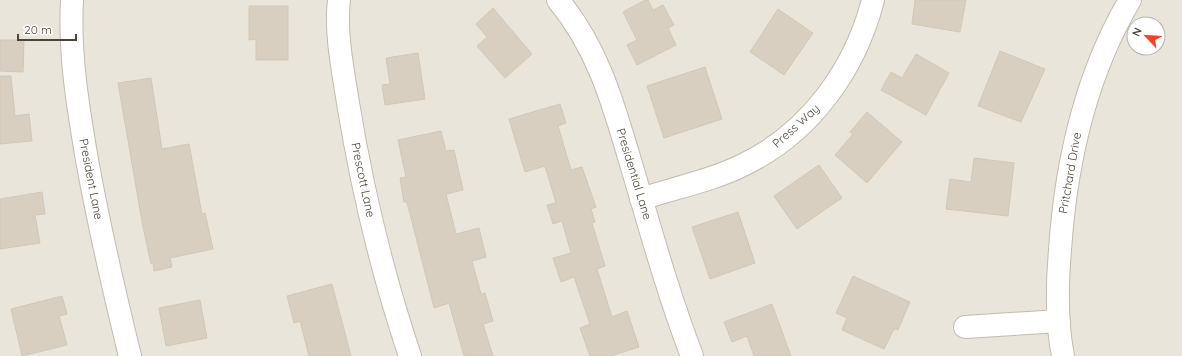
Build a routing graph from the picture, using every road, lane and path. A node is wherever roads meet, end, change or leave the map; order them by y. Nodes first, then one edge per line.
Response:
1 (72, 0) edge
2 (339, 0) edge
3 (558, 0) edge
4 (873, 0) edge
5 (1130, 0) edge
6 (641, 199) junction
7 (1059, 321) junction
8 (965, 327) dead end
9 (130, 356) edge
10 (410, 356) edge
11 (692, 356) edge
12 (1062, 356) edge

1 - 9 street, President Lane
2 - 10 street, Prescott Lane
3 - 6 street, Presidential Lane
4 - 6 street, Press Way
5 - 7 street, Pritchard Drive
6 - 11 street, Presidential Lane
7 - 8 street
7 - 12 street, Pritchard Drive

